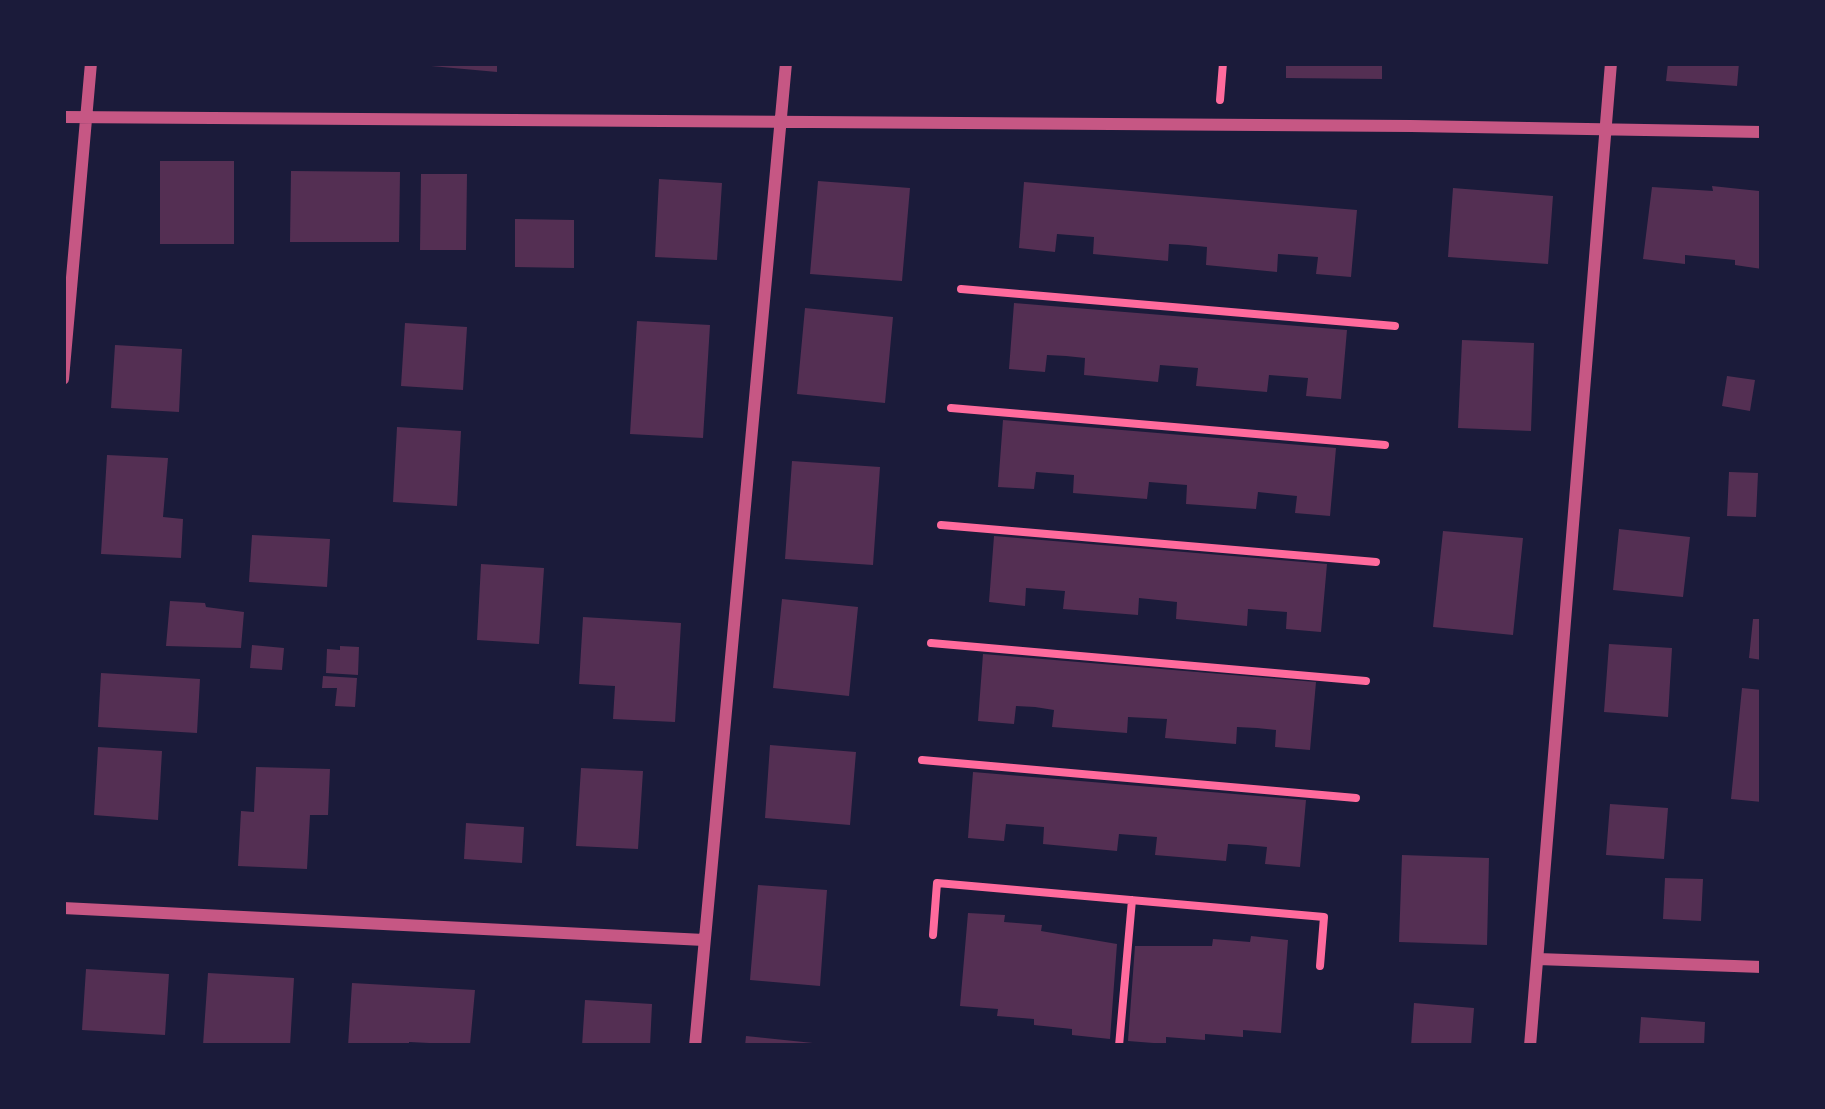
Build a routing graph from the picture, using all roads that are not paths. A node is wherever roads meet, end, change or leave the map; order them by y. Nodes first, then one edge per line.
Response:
1 (91, 63) edge
2 (786, 63) edge
3 (1611, 63) edge
4 (63, 118) edge
5 (87, 118) junction
6 (781, 123) junction
7 (1606, 132) junction
8 (1762, 132) edge
9 (63, 379) edge
10 (63, 908) edge
11 (704, 940) junction
12 (1538, 959) junction
13 (1762, 967) edge
14 (695, 1046) edge
15 (1530, 1046) edge

1 - 5 street
2 - 6 street
3 - 7 street
4 - 5 street
5 - 6 street
5 - 9 street
6 - 7 street
6 - 11 street
7 - 8 street
7 - 12 street
10 - 11 street
11 - 14 street
12 - 13 street
12 - 15 street

